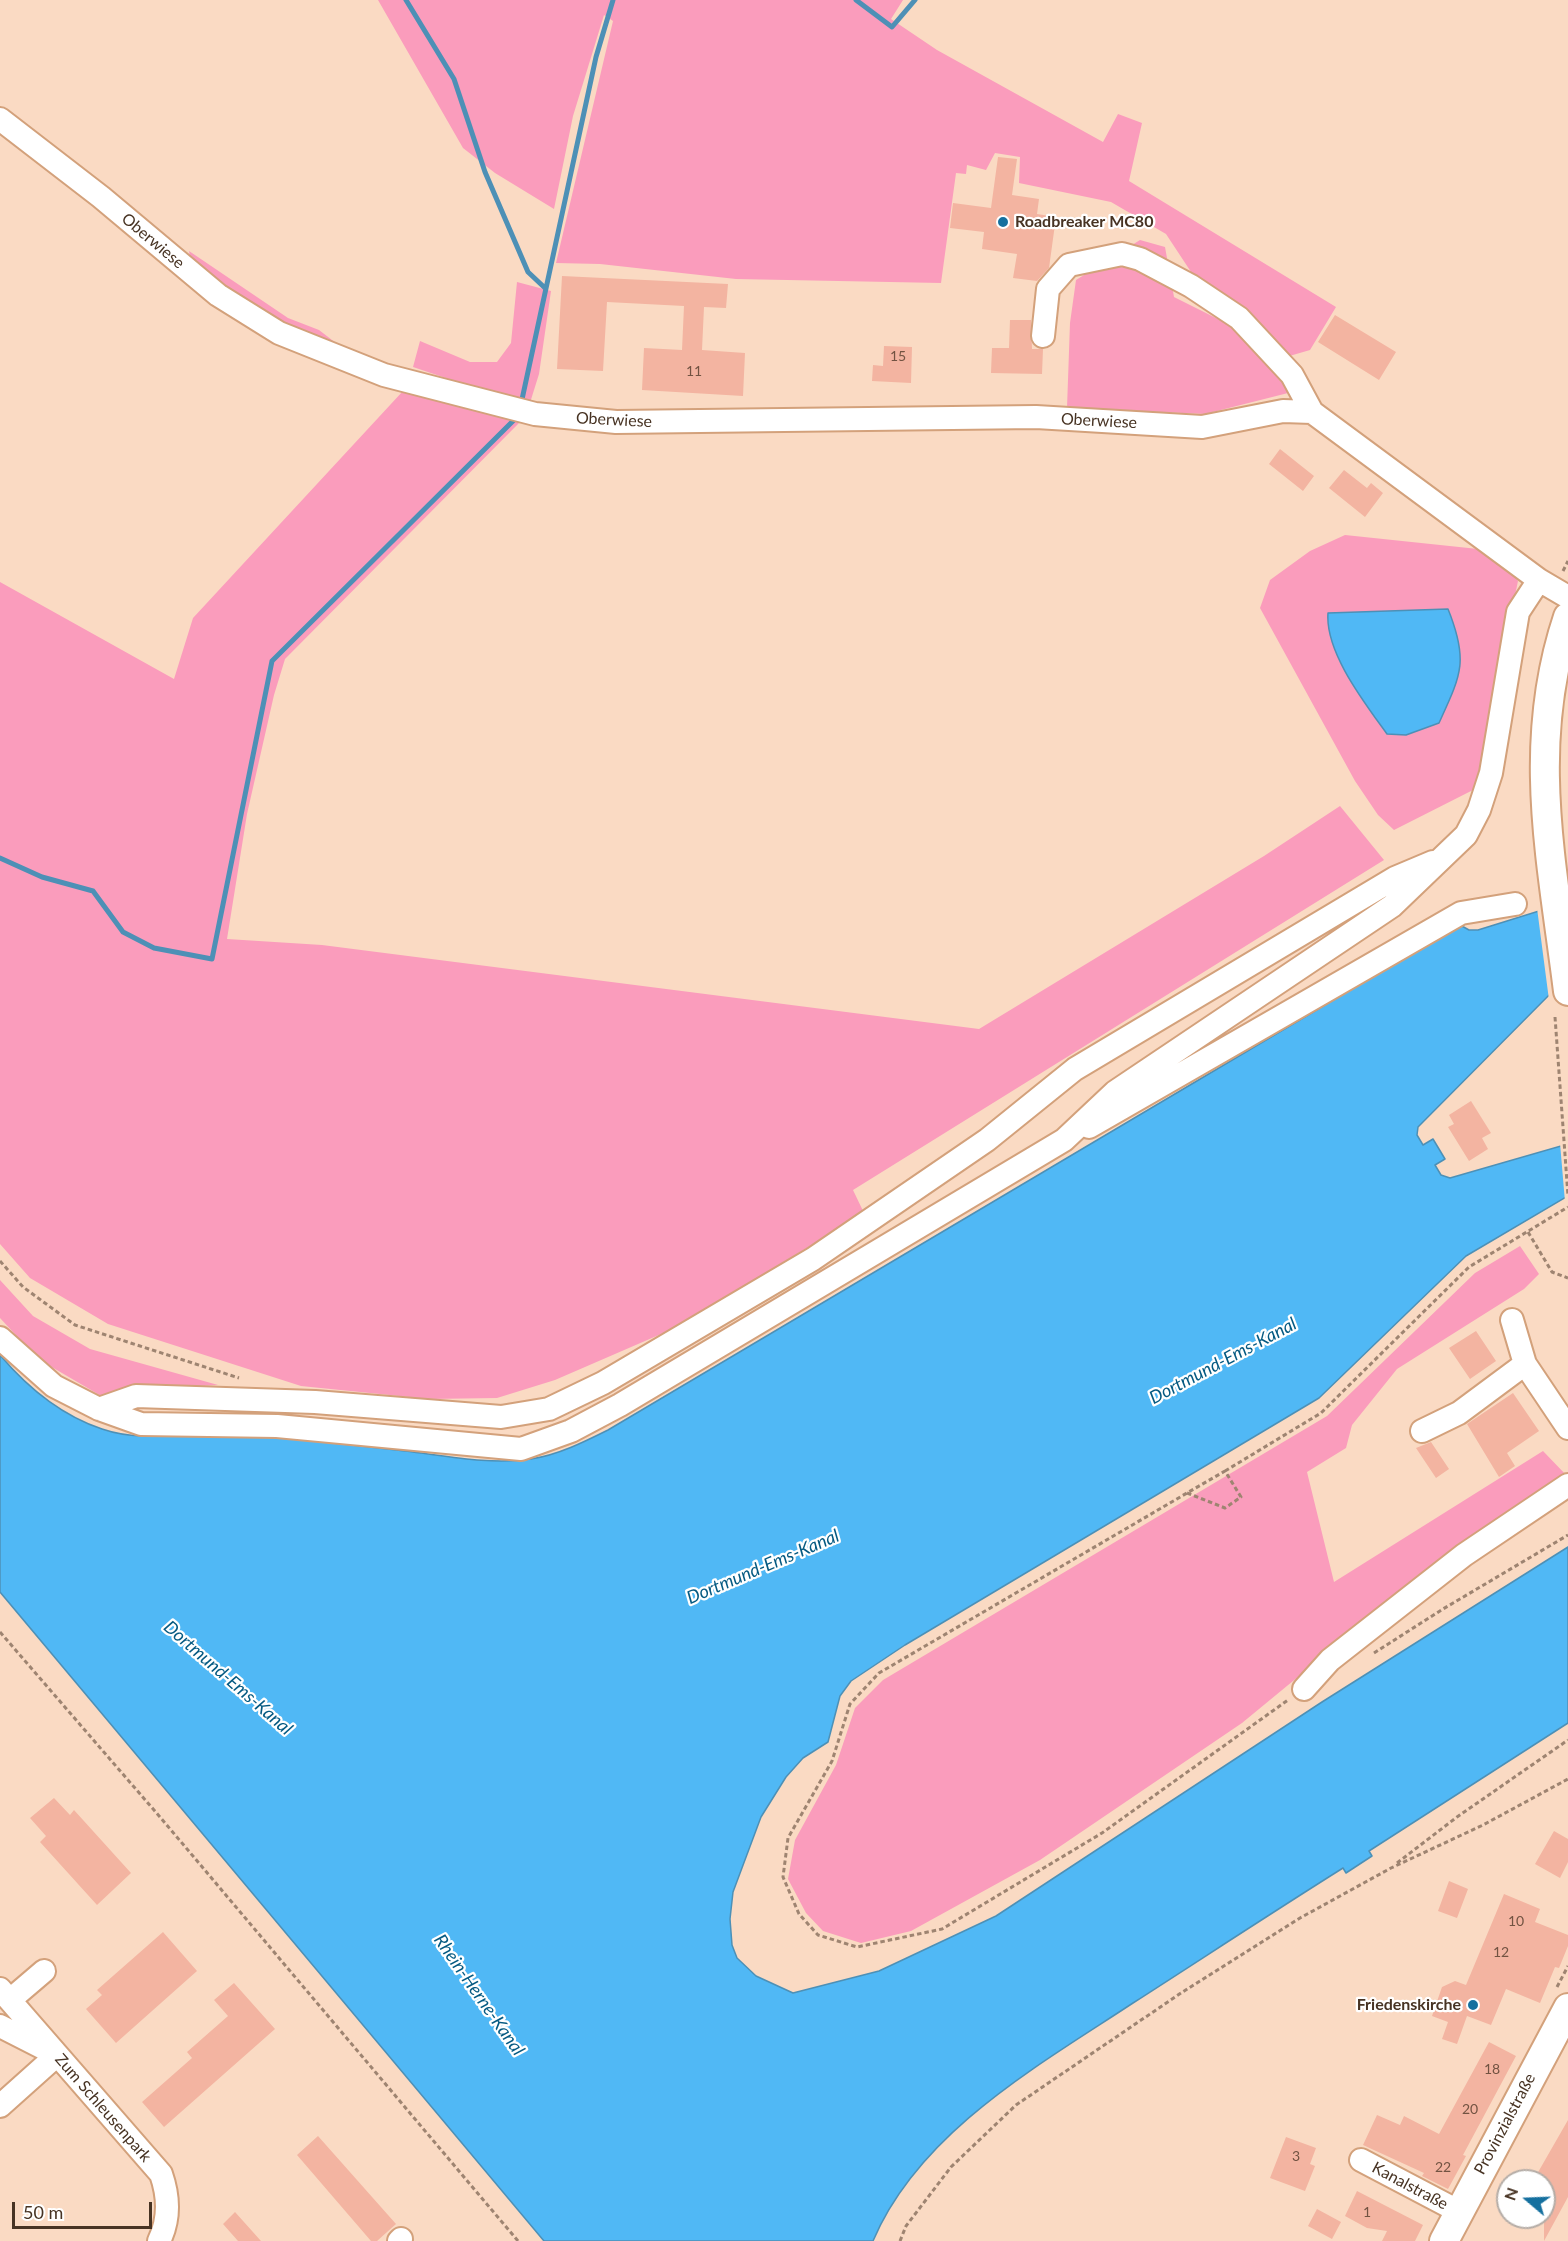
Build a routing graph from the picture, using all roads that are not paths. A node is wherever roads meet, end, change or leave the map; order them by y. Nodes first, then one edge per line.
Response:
1 (0, 119) edge
2 (1043, 336) dead end
3 (1312, 412) junction
4 (1539, 580) junction
5 (1568, 597) edge
6 (1568, 617) edge
7 (1445, 857) junction
8 (1515, 904) dead end
9 (1568, 992) edge
10 (1064, 1140) junction
11 (1512, 1320) dead end
12 (0, 1338) edge
13 (1525, 1364) junction
14 (99, 1409) junction
15 (1568, 1428) edge
16 (1422, 1431) dead end
17 (1568, 1485) edge
18 (1304, 1689) road end
19 (44, 1971) dead end
20 (5, 1994) edge
21 (1568, 2008) edge
22 (0, 2026) edge
23 (57, 2055) junction
24 (1, 2102) edge
25 (1361, 2160) dead end
26 (1458, 2211) junction
27 (159, 2241) edge
28 (1444, 2241) edge

1 - 3 street, Oberwiese
2 - 3 street
3 - 4 street
4 - 5 street
4 - 7 street
6 - 9 main road
7 - 10 street
7 - 14 street
8 - 10 street
10 - 14 street
11 - 13 street
12 - 14 street
13 - 15 street
13 - 16 street
17 - 18 street
19 - 20 street
20 - 23 street, Zum Schleusenpark
21 - 26 main road, Provinzialstraße
22 - 23 street
23 - 24 street
23 - 27 street, Zum Schleusenpark
25 - 26 street, Kanalstraße
26 - 28 main road, Provinzialstraße

